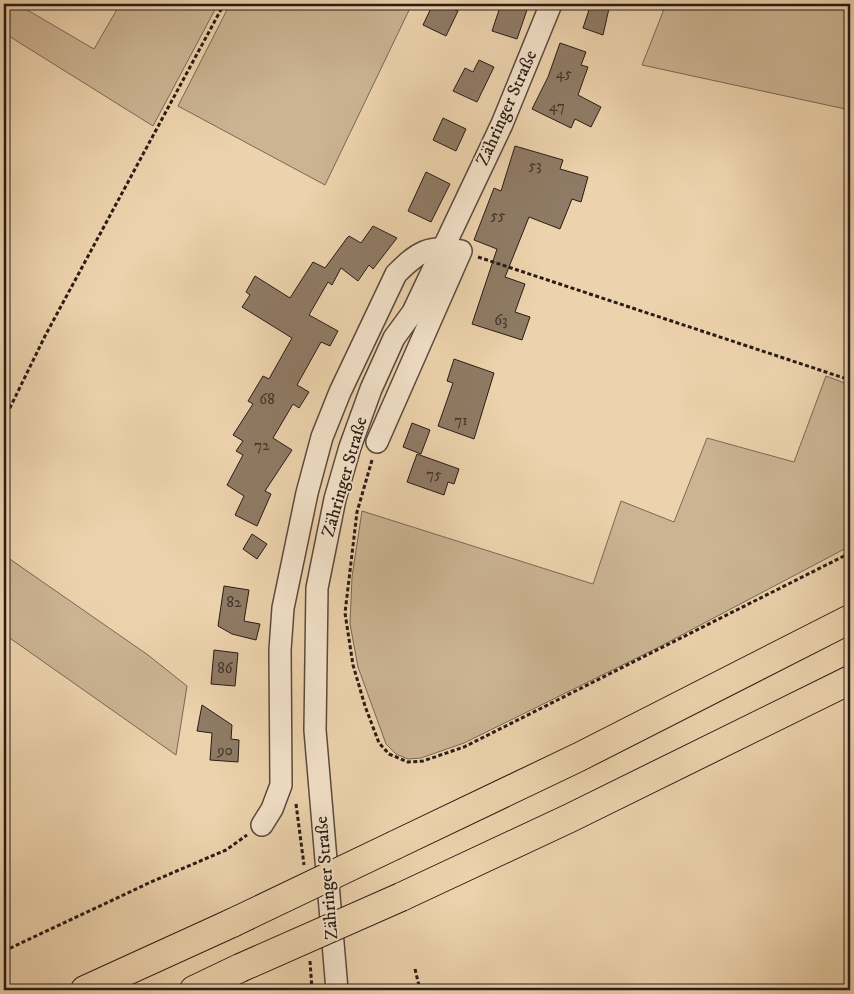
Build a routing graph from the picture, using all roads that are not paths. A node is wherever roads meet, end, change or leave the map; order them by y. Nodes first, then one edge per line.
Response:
1 (551, 4) edge
2 (452, 249) junction
3 (378, 442) road end
4 (850, 619) edge
5 (850, 680) edge
6 (262, 825) road end
7 (84, 990) edge
8 (194, 990) edge
9 (337, 990) edge

1 - 2 street, Zähringer Straße
2 - 3 street
2 - 6 street
2 - 9 street, Zähringer Straße
4 - 7 highway, bridge
5 - 8 highway, bridge

